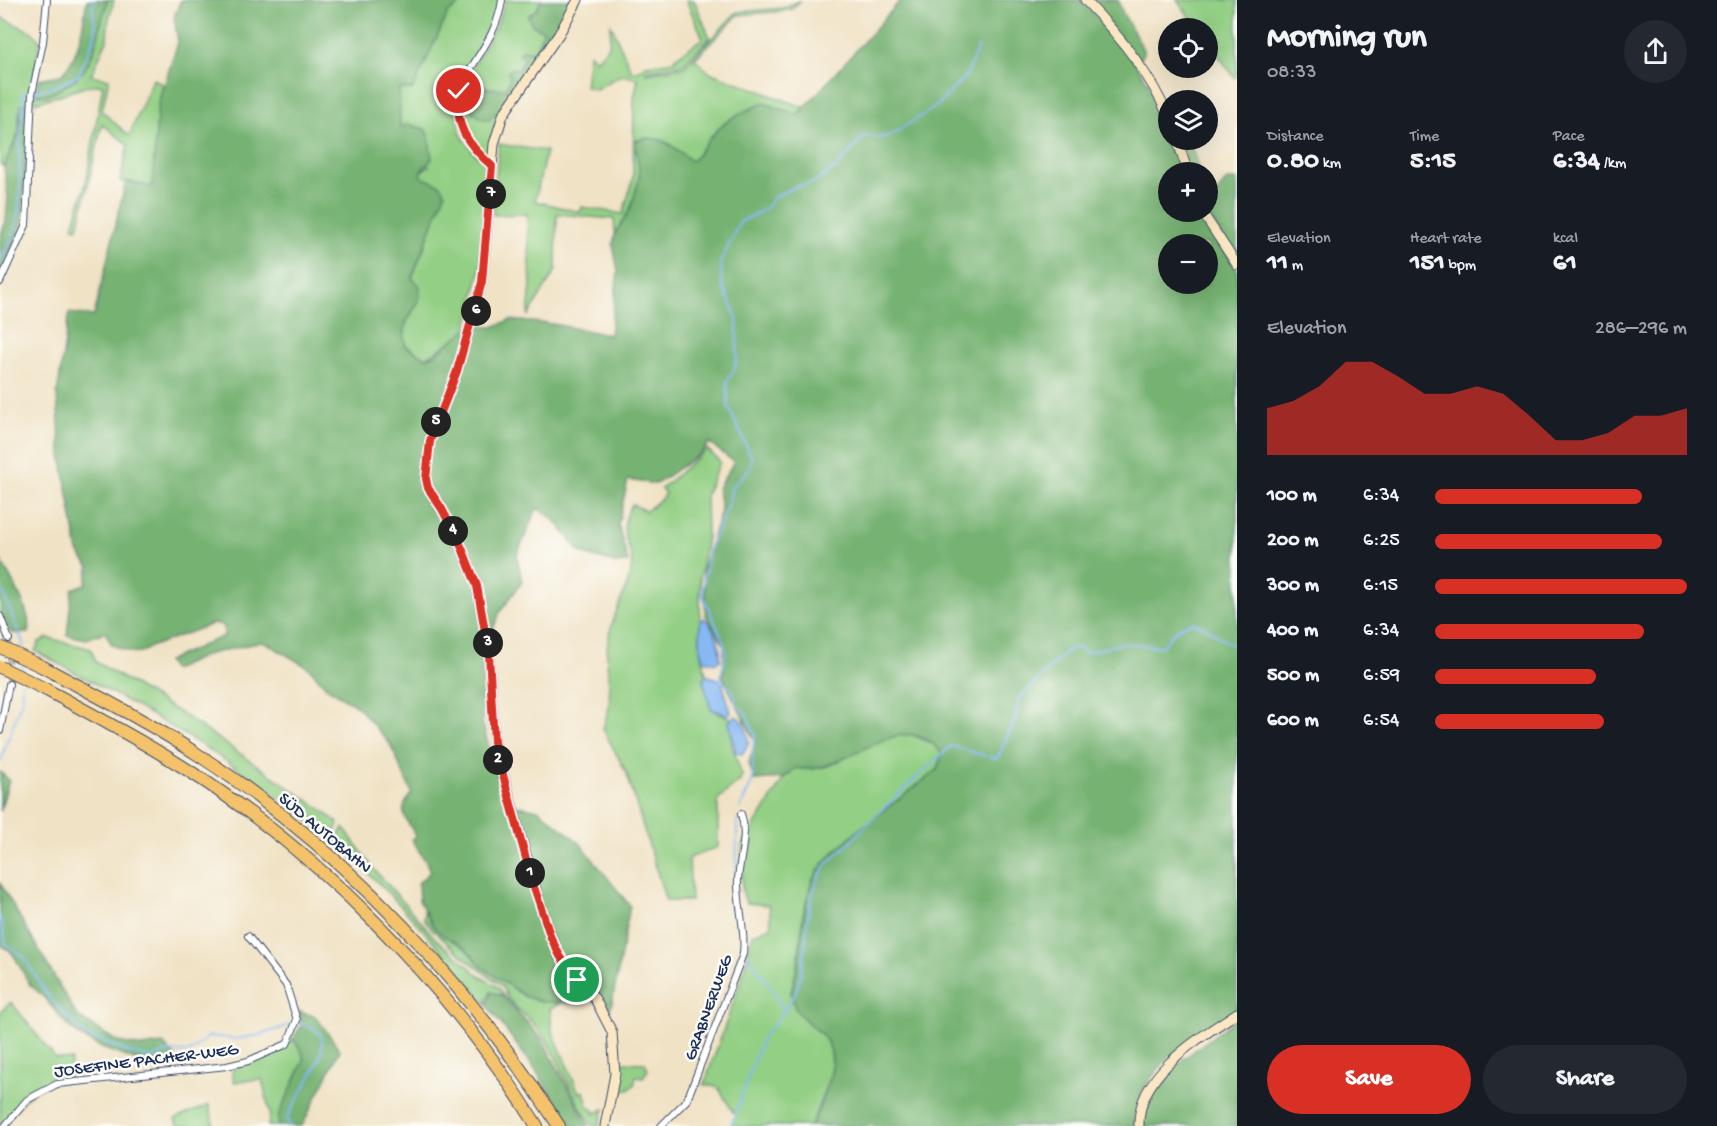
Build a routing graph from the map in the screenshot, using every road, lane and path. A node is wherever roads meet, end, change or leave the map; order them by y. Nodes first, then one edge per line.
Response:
1 (47, 0) edge
2 (502, 0) edge
3 (578, 0) edge
4 (1085, 0) edge
5 (1158, 96) edge
6 (492, 166) junction
7 (1209, 222) edge
8 (1237, 265) edge
9 (0, 282) edge
10 (0, 616) edge
11 (4, 643) edge
12 (0, 667) edge
13 (9, 684) tunnel mouth
14 (0, 731) edge
15 (741, 814) dead end
16 (248, 936) dead end
17 (1237, 1013) edge
18 (5, 1126) edge
19 (537, 1126) edge
20 (559, 1126) edge
21 (605, 1126) edge
22 (662, 1126) edge
23 (1139, 1126) edge

1 - 9 street
2 - 6 street
3 - 6 street
4 - 5 street
6 - 21 street
7 - 8 street
10 - 11 street
11 - 20 highway, SÜD AUTOBAHN, bridge
12 - 19 highway, SÜD AUTOBAHN, bridge
13 - 14 street
15 - 22 street, GRABNERWEG
16 - 18 street, JOSEFINE PACHER-WEG
17 - 23 street

